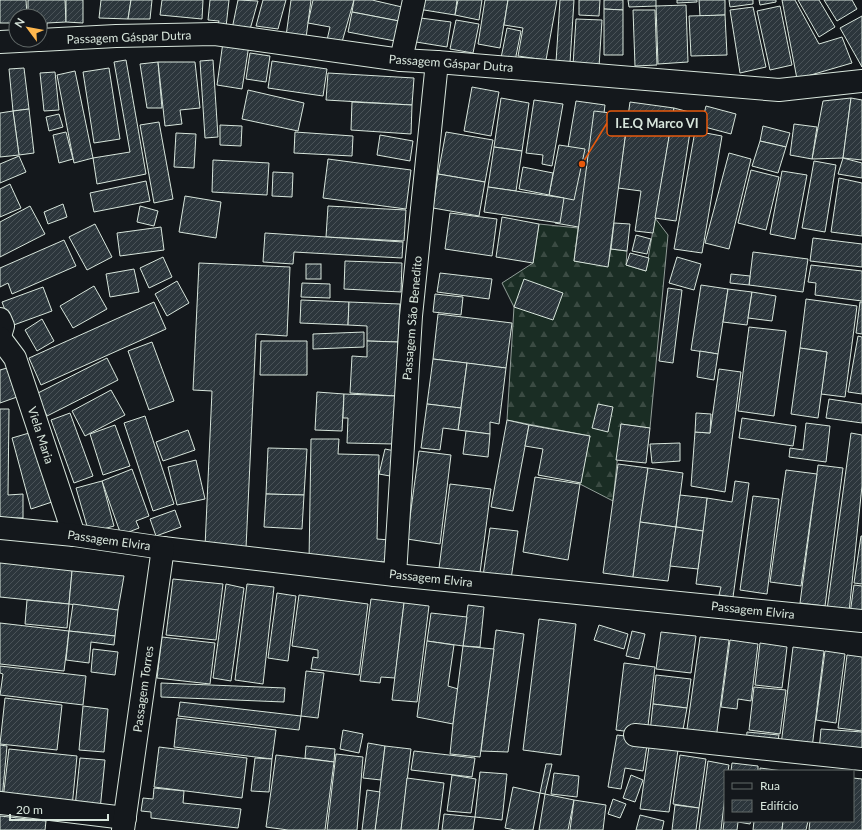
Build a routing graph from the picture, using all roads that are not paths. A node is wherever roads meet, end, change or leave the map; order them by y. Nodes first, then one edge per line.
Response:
1 (414, 0) edge
2 (48, 40) edge
3 (401, 60) junction
4 (437, 62) junction
5 (862, 81) edge
6 (0, 320) edge
7 (0, 337) edge
8 (0, 528) edge
9 (74, 535) junction
10 (163, 548) junction
11 (395, 575) junction
12 (862, 621) edge
13 (635, 735) dead end
14 (862, 759) edge
15 (0, 803) edge
16 (124, 824) edge

1 - 3 street
2 - 3 street, Passagem Gáspar Dutra
3 - 4 street, Passagem Gáspar Dutra
4 - 5 street, Passagem Gáspar Dutra
4 - 11 street, Passagem São Benedito
6 - 7 street, Viela Maria
7 - 9 street, Viela Maria
8 - 9 street, Passagem Elvira
9 - 10 street, Passagem Elvira
10 - 11 street, Passagem Elvira
10 - 16 street, Passagem Torres
11 - 12 street, Passagem Elvira
13 - 14 street
15 - 16 street

